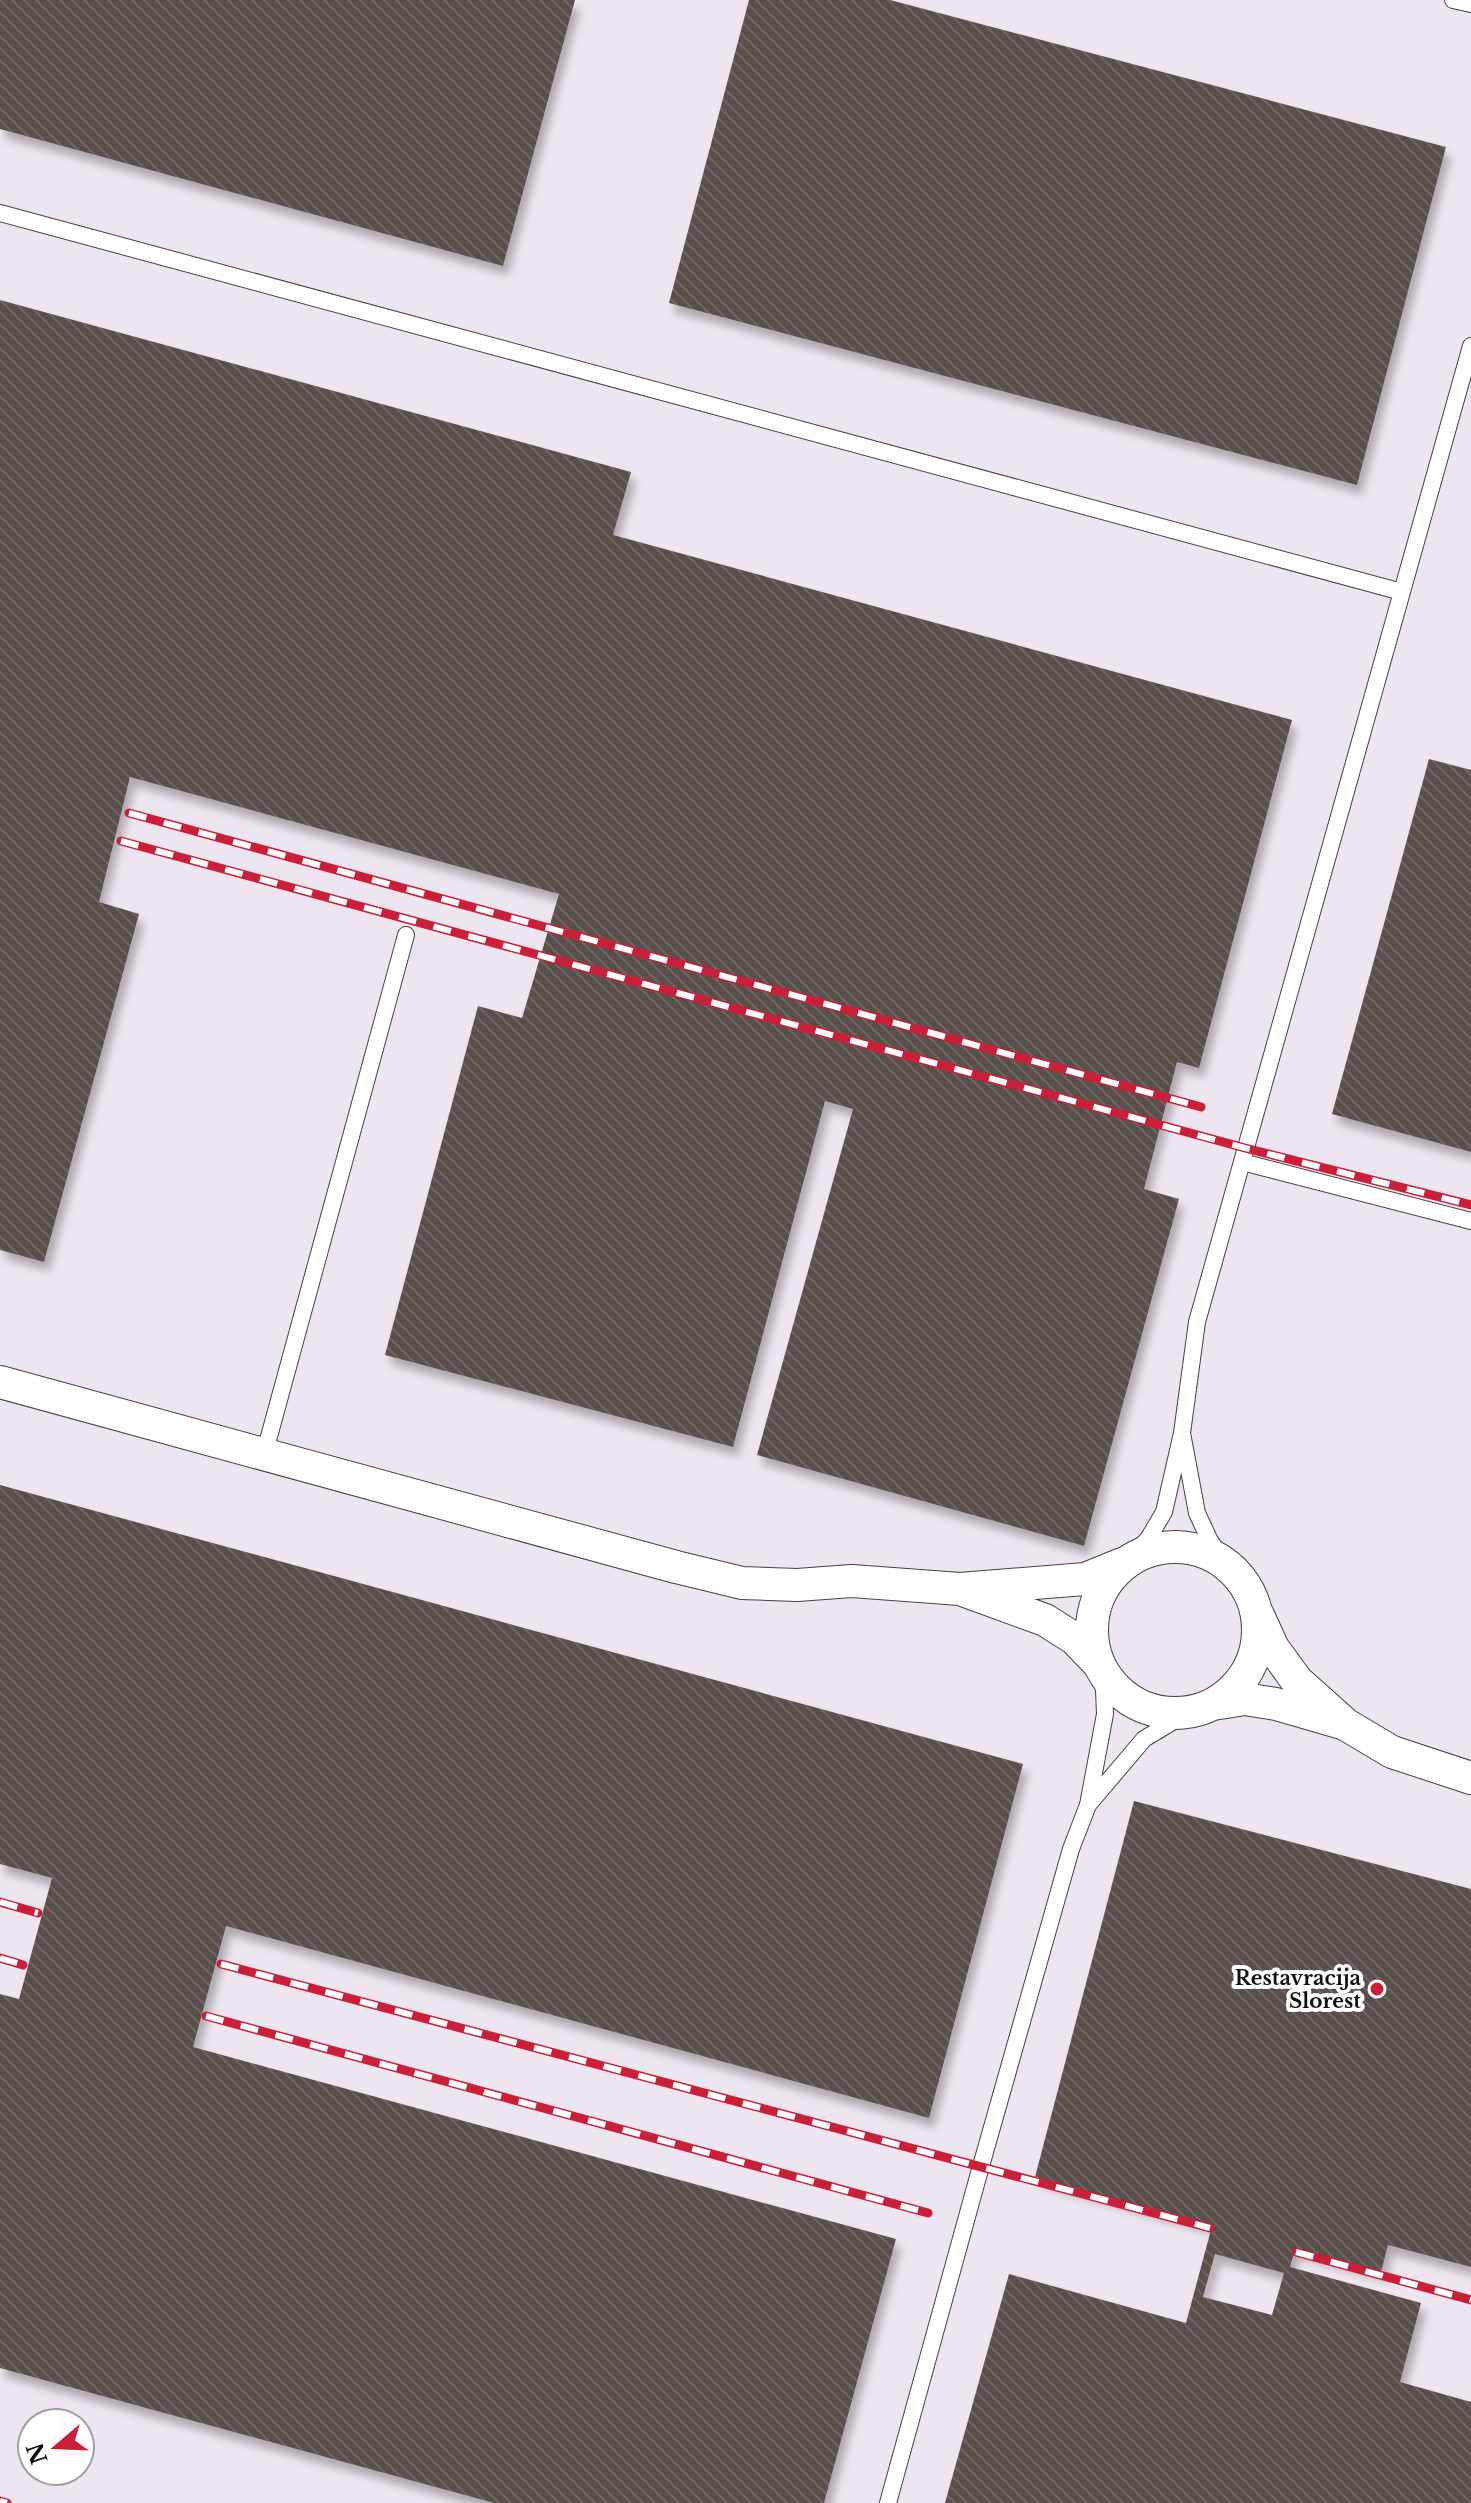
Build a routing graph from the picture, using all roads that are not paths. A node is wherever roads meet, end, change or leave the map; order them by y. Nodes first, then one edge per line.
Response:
1 (1453, 0) edge
2 (1471, 4) edge
3 (0, 213) edge
4 (1471, 346) edge
5 (1402, 592) junction
6 (406, 935) dead end
7 (1242, 1162) junction
8 (1471, 1221) edge
9 (0, 1382) edge
10 (1182, 1433) junction
11 (264, 1455) junction
12 (1125, 1563) junction
13 (1226, 1564) junction
14 (960, 1589) junction
15 (1256, 1611) junction
16 (1097, 1662) junction
17 (1200, 1708) junction
18 (1345, 1724) junction
19 (1471, 1778) edge
20 (1088, 1805) junction
21 (888, 2503) edge

1 - 2 lane
3 - 5 lane
4 - 5 lane
5 - 7 lane
6 - 11 lane
7 - 8 lane
7 - 10 lane
9 - 11 street
10 - 12 lane
10 - 13 lane
11 - 14 street
12 - 13 street
12 - 14 street
12 - 16 street
13 - 15 street
14 - 16 street
15 - 17 street
15 - 18 street
16 - 17 street
16 - 20 lane
17 - 18 street
17 - 20 lane
18 - 19 street
20 - 21 lane

